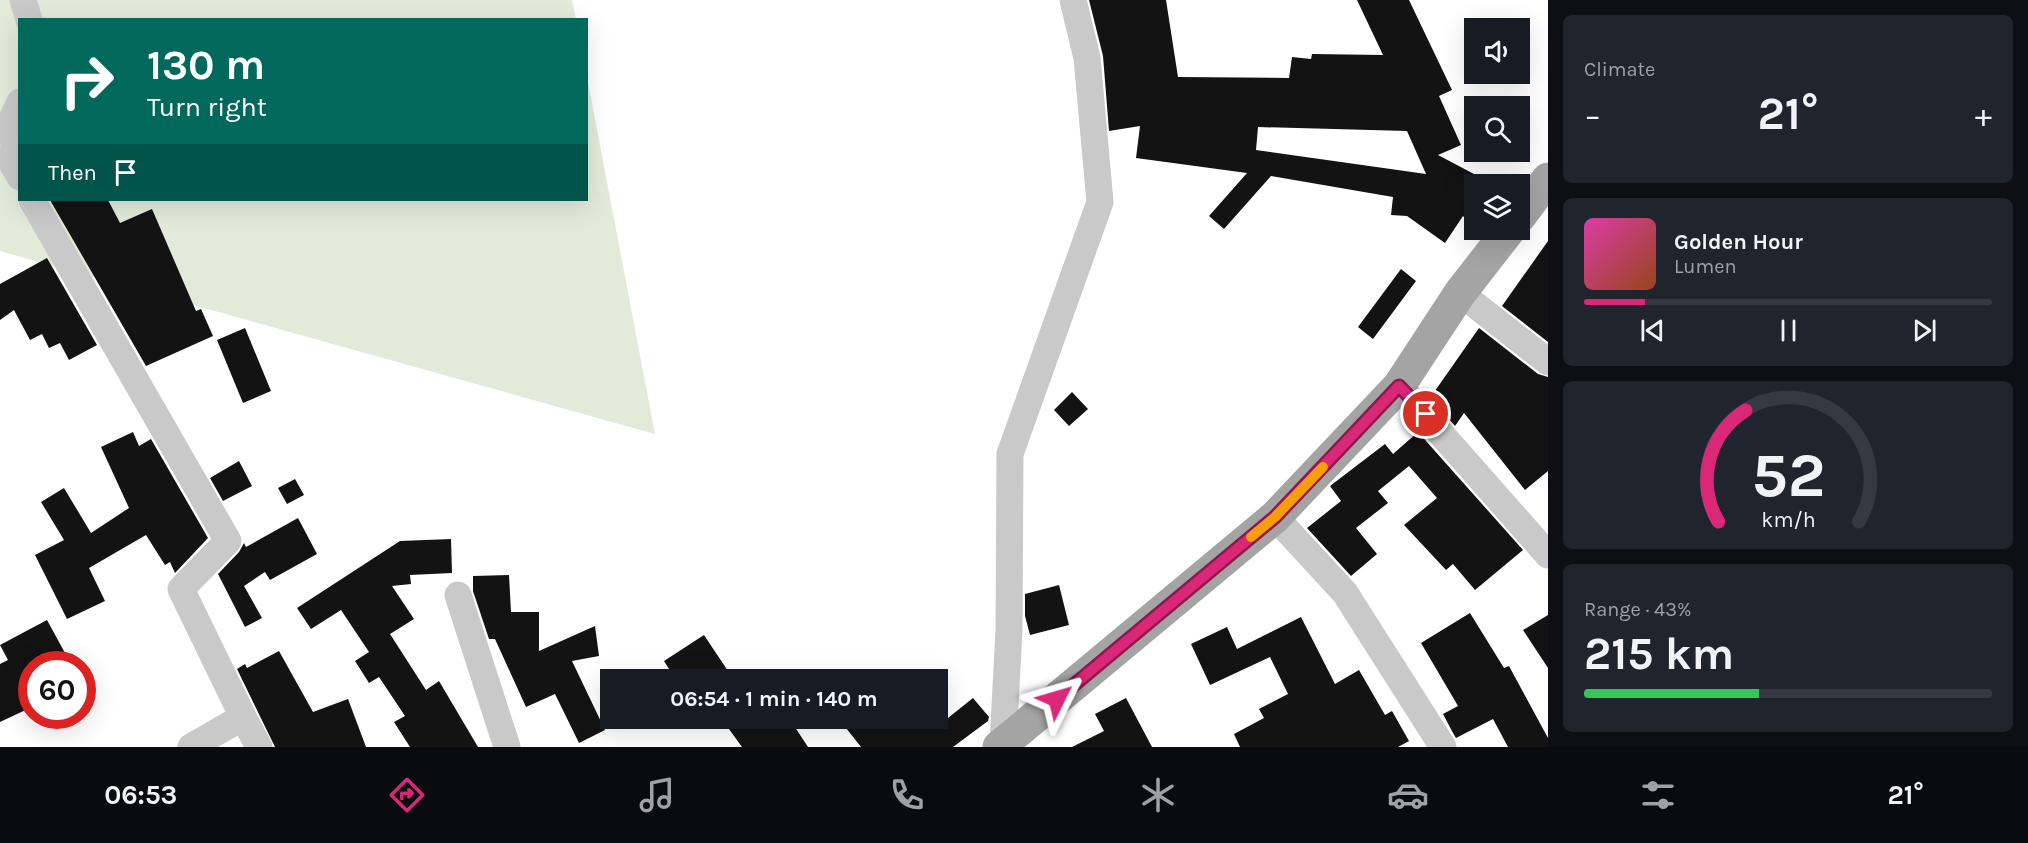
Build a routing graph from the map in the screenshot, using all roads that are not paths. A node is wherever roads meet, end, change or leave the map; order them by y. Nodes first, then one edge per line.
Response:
1 (23, 0) edge
2 (1073, 0) edge
3 (28, 18) edge
4 (18, 106) edge
5 (0, 130) edge
6 (18, 134) edge
7 (18, 174) edge
8 (1548, 179) edge
9 (33, 201) edge
10 (1530, 203) edge
11 (1501, 240) edge
12 (1460, 293) junction
13 (1548, 362) edge
14 (1399, 386) junction
15 (1275, 517) junction
16 (1548, 555) edge
17 (458, 595) dead end
18 (243, 717) junction
19 (1001, 745) edge
20 (191, 747) edge
21 (259, 747) edge
22 (507, 747) edge
23 (1443, 747) edge

1 - 3 street
2 - 19 street
4 - 5 street
6 - 7 street
8 - 10 main road
9 - 18 street
11 - 12 main road
12 - 13 street
12 - 14 main road
14 - 15 main road
14 - 16 street
15 - 19 main road
15 - 23 street
17 - 22 street
18 - 20 street
18 - 21 street

